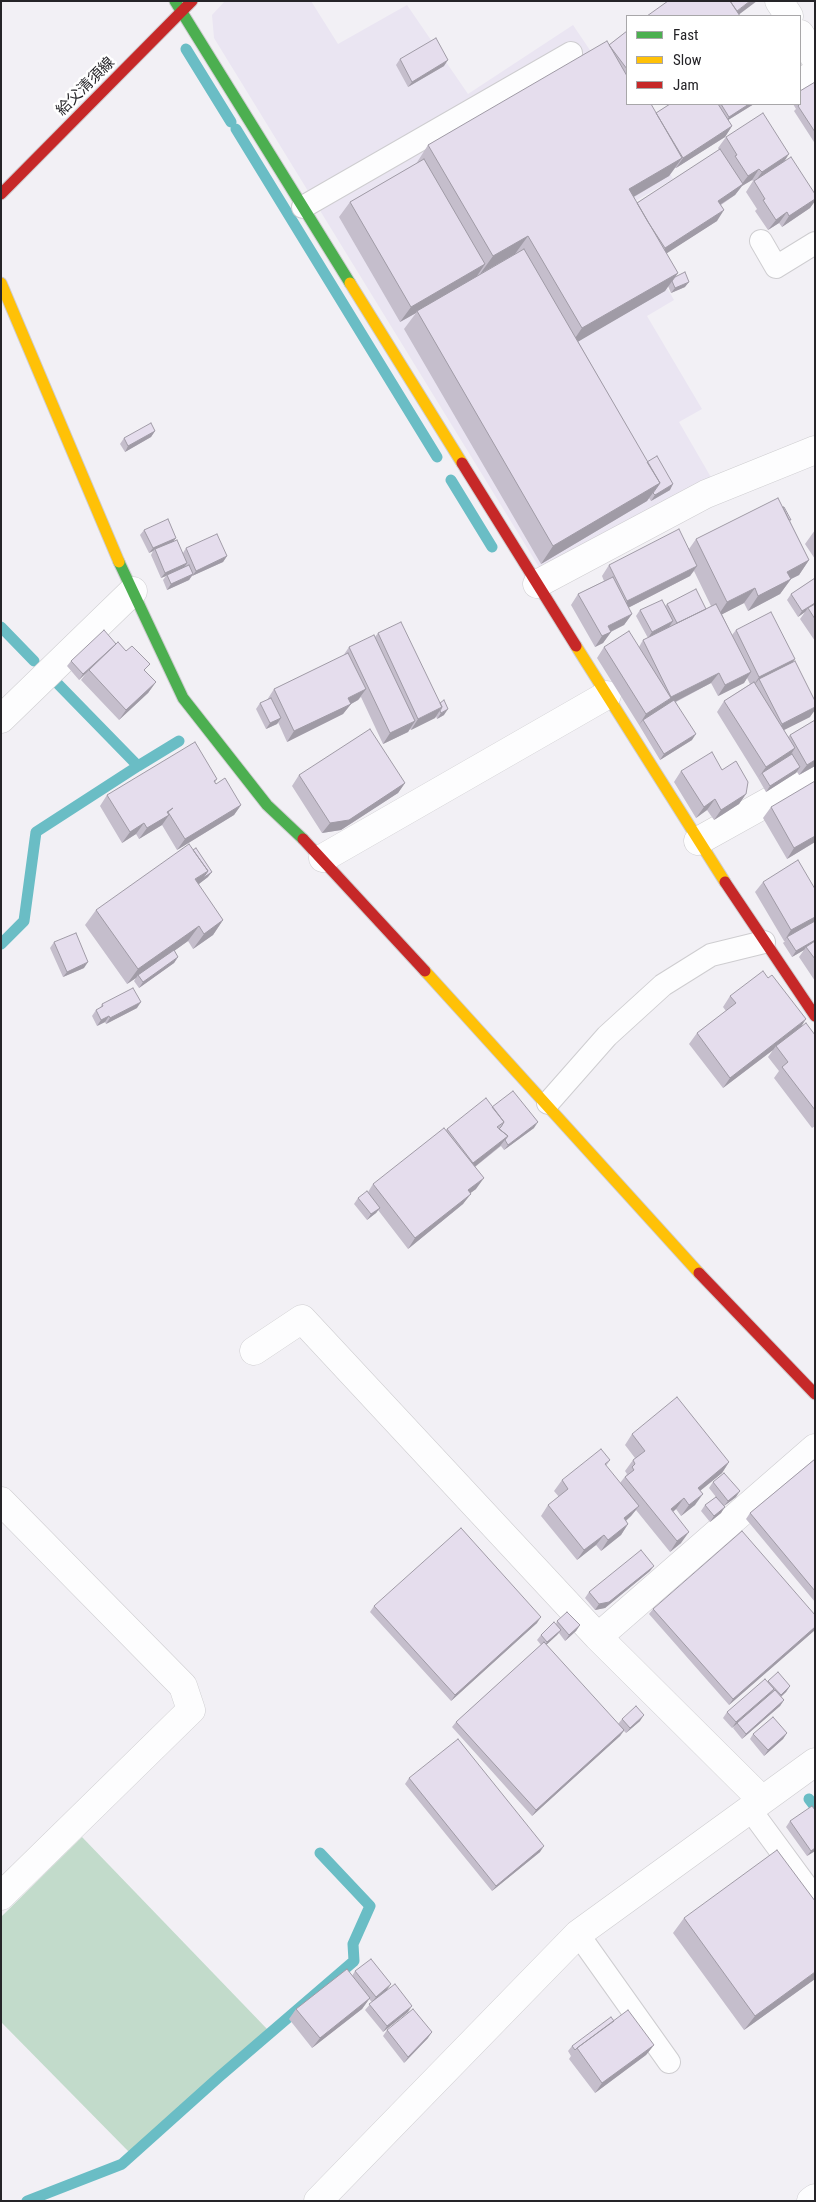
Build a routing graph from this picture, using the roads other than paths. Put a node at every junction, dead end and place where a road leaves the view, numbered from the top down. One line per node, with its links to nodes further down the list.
1 (175, 1): 4 (street)
2 (192, 1): 4 (street, 給父清須線)
3 (779, 1): 5 (street)
4 (181, 13): 11 (street, 給父清須線); 12 (street)
5 (788, 15)
6 (801, 36): 8 (street)
7 (571, 53): 12 (lane)
8 (815, 58)
9 (815, 70): 10 (lane)
10 (801, 79)
11 (1, 194)
12 (303, 207): 17 (street)
13 (761, 241): 14 (lane)
14 (815, 243)
15 (1, 283): 18 (street)
16 (815, 450): 17 (street)
17 (537, 584): 19 (street)
18 (132, 591): 20 (street); 23 (street)
19 (606, 695): 22 (street); 23 (street)
20 (1, 719)
21 (815, 776): 22 (street)
22 (698, 842): 24 (street)
23 (323, 858): 26 (street)
24 (764, 942): 25 (street); 26 (lane)
25 (815, 1016)
26 (548, 1103): 28 (street)
27 (254, 1352): 31 (street)
28 (815, 1394)
29 (815, 1448): 31 (street)
30 (1, 1500): 34 (street)
31 (598, 1637): 33 (street)
32 (815, 1762): 33 (street)
33 (756, 1804): 35 (lane); 36 (street)
34 (1, 1896)
35 (815, 1898)
36 (578, 1934): 37 (lane); 39 (street)
37 (669, 2062)
38 (815, 2198): 40 (street)
39 (318, 2201)
40 (811, 2201)

